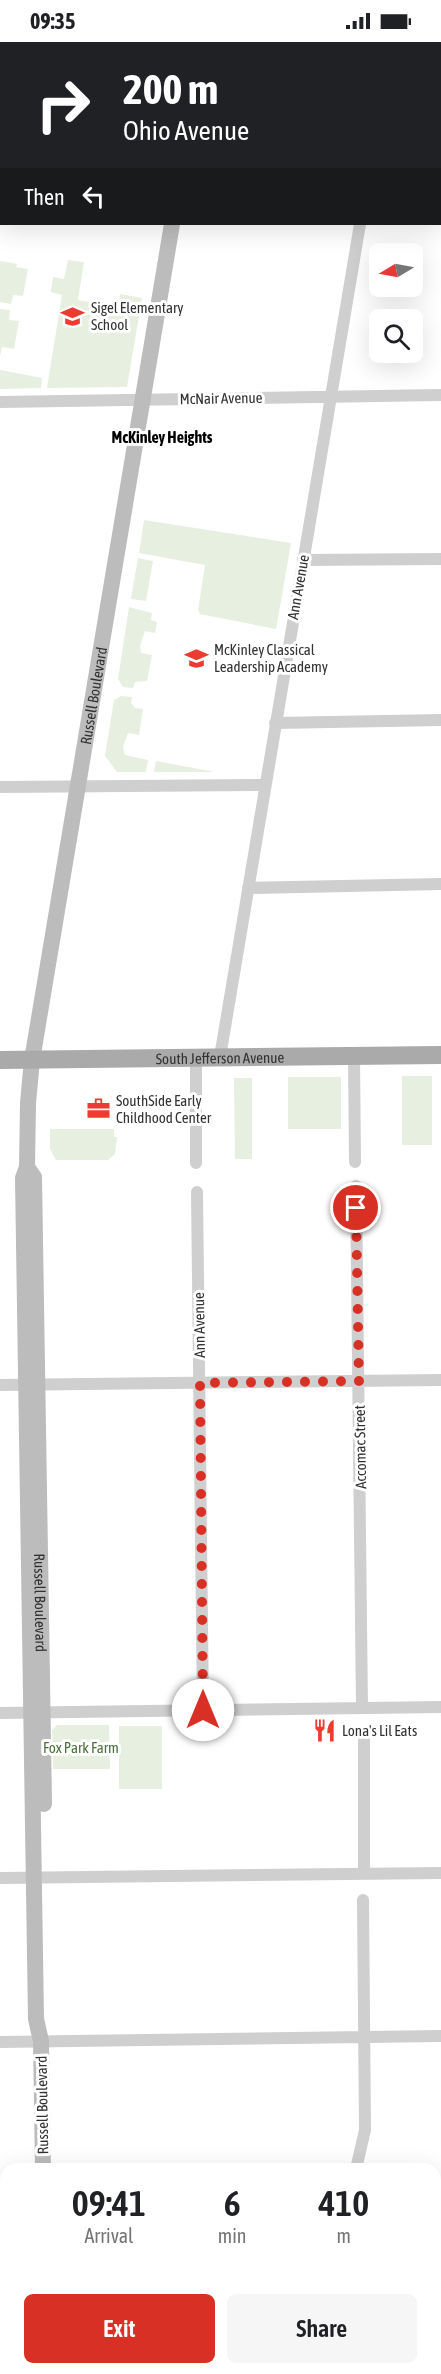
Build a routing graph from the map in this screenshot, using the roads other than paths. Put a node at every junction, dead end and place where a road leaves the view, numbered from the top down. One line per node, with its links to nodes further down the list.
1 (172, 225): 5 (main road, Russell Boulevard)
2 (360, 225): 4 (street, Ann Avenue)
3 (441, 395): 4 (street, McNair Avenue)
4 (331, 397): 5 (street, McNair Avenue); 8 (street, Ann Avenue)
5 (143, 400): 6 (street, McNair Avenue); 13 (main road, Russell Boulevard)
6 (0, 402)
7 (441, 559): 8 (street)
8 (303, 560): 10 (street, Ann Avenue)
9 (441, 720): 10 (street)
10 (275, 723): 11 (street, Ann Avenue)
11 (265, 785): 13 (street); 15 (street, Ann Avenue)
12 (0, 787): 13 (street)
13 (78, 787): 20 (main road, Russell Boulevard)
14 (441, 884): 15 (street)
15 (248, 888): 19 (street, Ann Avenue)
16 (441, 1055): 17 (main road, South Jefferson Avenue)
17 (354, 1056): 19 (main road, South Jefferson Avenue); 22 (street)
18 (196, 1057): 19 (main road, South Jefferson Avenue); 20 (main road, South Jefferson Avenue); 23 (street)
19 (220, 1057)
20 (32, 1059): 21 (main road, South Jefferson Avenue); 29 (main road, Russell Boulevard)
21 (0, 1060)
22 (355, 1162)
23 (196, 1163)
24 (356, 1186): 27 (street, Accomac Street)
25 (197, 1192): 28 (street, Ann Avenue)
26 (441, 1380): 27 (street)
27 (359, 1381): 28 (street); 32 (street, Accomac Street)
28 (200, 1383): 29 (street); 33 (street, Ann Avenue)
29 (31, 1384): 30 (street); 34 (main road, Russell Boulevard)
30 (0, 1385)
31 (441, 1707): 32 (street)
32 (362, 1708): 33 (street)
33 (203, 1710): 34 (street)
34 (37, 1712): 35 (street); 40 (main road, Russell Boulevard)
35 (0, 1713)
36 (364, 1734): 38 (street)
37 (441, 1873): 38 (street)
38 (364, 1874): 40 (street)
39 (0, 1878): 40 (street)
40 (39, 1878): 45 (main road, Russell Boulevard)
41 (363, 1900): 43 (street)
42 (441, 2036): 43 (street)
43 (364, 2038): 45 (street); 47 (street)
44 (0, 2042): 45 (street)
45 (41, 2042): 46 (main road, Russell Boulevard)
46 (43, 2163)
47 (357, 2163)

